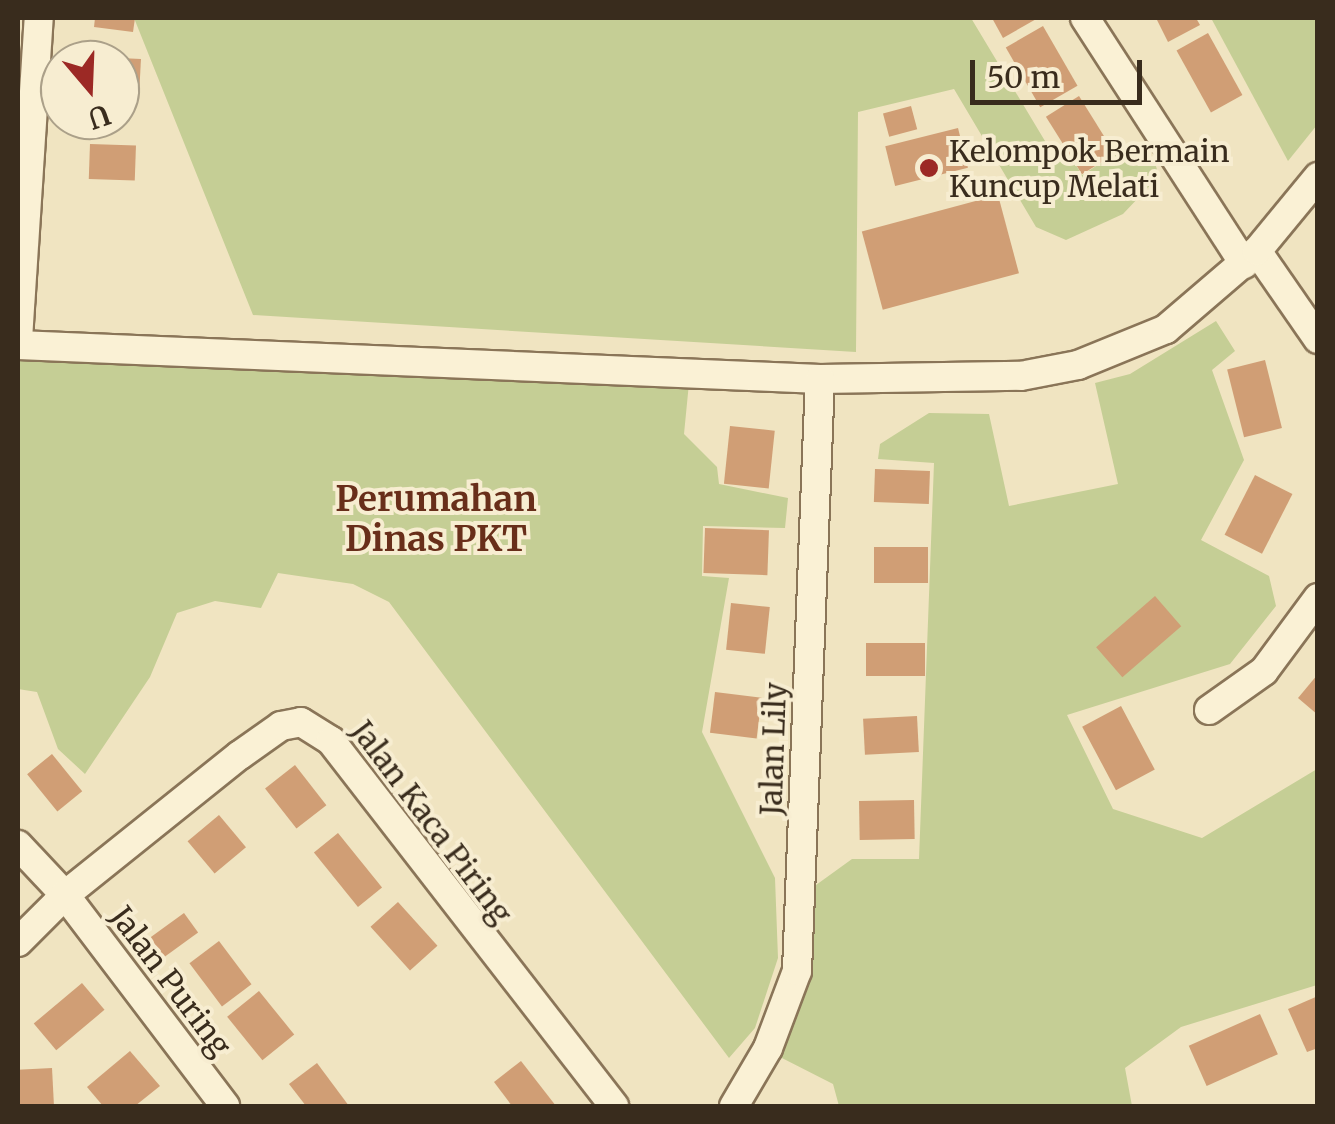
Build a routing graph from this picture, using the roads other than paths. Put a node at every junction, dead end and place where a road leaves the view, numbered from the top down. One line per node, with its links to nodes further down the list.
1 (38, 18): 3 (street)
2 (1085, 18): 5 (street)
3 (25, 138): 7 (street)
4 (1318, 178): 5 (street)
5 (1250, 257): 6 (street); 8 (street)
6 (1318, 339)
7 (18, 342): 8 (street)
8 (820, 379): 16 (street, Jalan Lily)
9 (1318, 598): 10 (street)
10 (1208, 710)
11 (18, 845): 12 (street, Jalan Puring)
12 (65, 894): 13 (street); 14 (street, Jalan Puring); 15 (street, Jalan Kaca Piring)
13 (18, 942)
14 (225, 1106)
15 (614, 1106)
16 (734, 1106)

